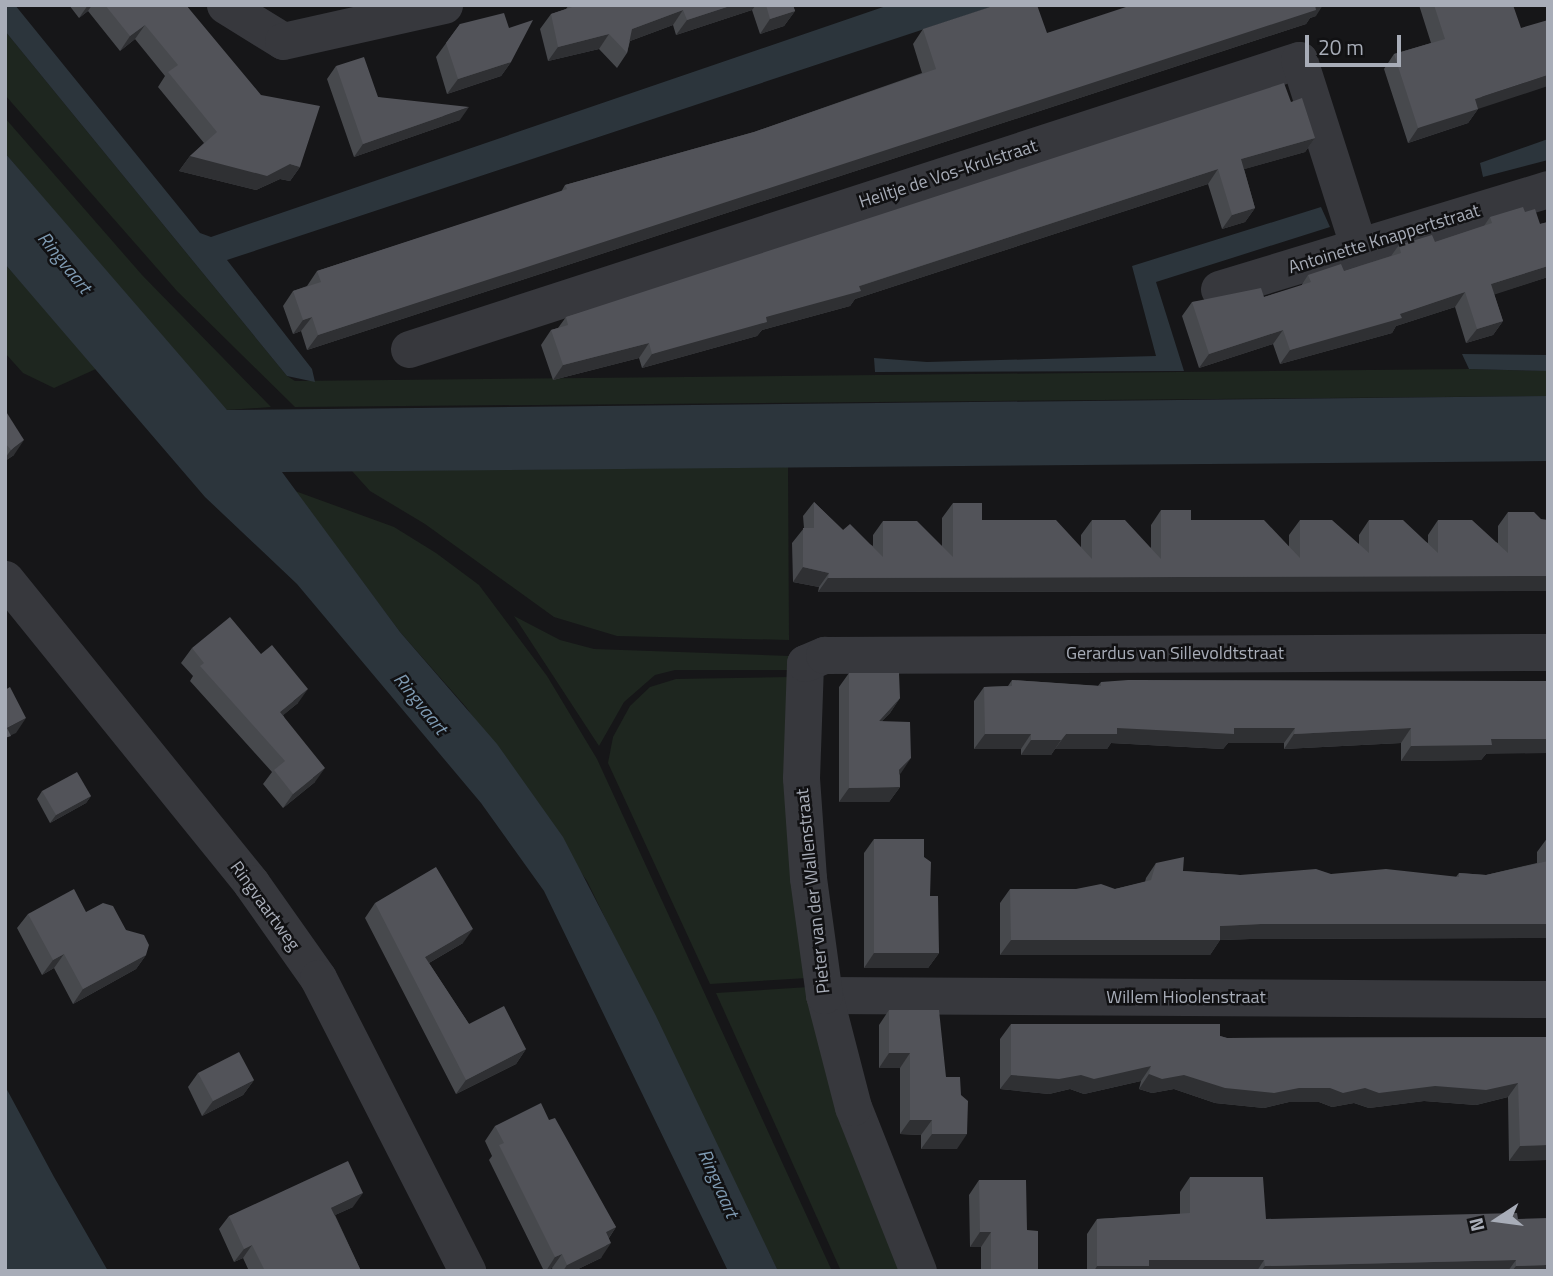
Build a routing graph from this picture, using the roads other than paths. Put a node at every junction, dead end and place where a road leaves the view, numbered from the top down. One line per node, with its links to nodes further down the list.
1 (225, 5): 2 (street)
2 (444, 5)
3 (1548, 189): 4 (street, Antoinette Knappertstraat)
4 (1359, 248): 5 (street, Antoinette Knappertstraat); 6 (street, Heiltje de Vos-Krulstraat)
5 (1219, 289)
6 (409, 349)
7 (5, 579): 12 (street, Ringvaartweg)
8 (1548, 652): 9 (street, Gerardus van Sillevoldtstraat)
9 (805, 663): 10 (street, Pieter van der Wallenstraat)
10 (824, 995): 11 (street, Willem Hioolenstraat); 13 (street, Pieter van der Wallenstraat)
11 (1548, 999)
12 (467, 1271)
13 (918, 1271)

